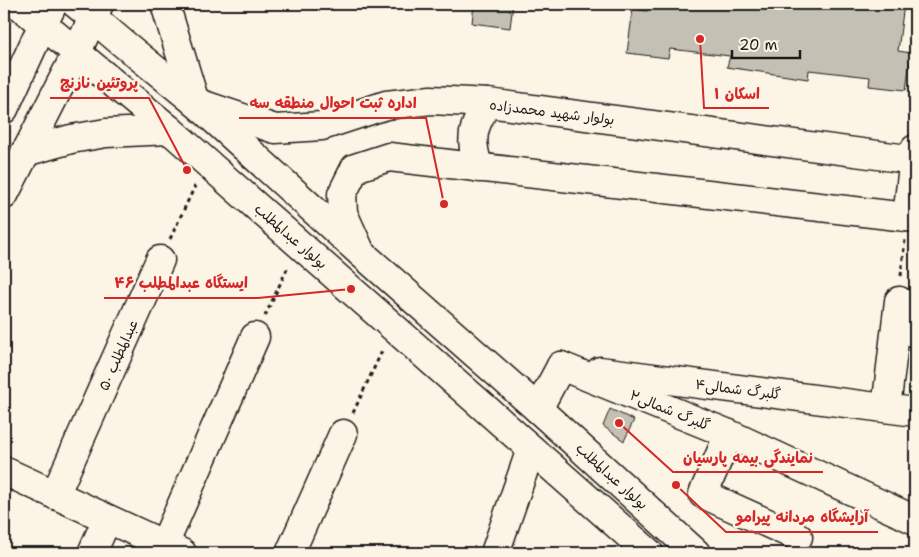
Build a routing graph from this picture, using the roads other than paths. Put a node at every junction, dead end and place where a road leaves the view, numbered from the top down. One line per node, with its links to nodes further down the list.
1 (18, 4): 4 (street, بولوار عبدالمطلب)
2 (166, 4): 6 (street)
3 (89, 8): 5 (street); 6 (street, بولوار عبدالمطلب)
4 (48, 14): 5 (street, بولوار عبدالمطلب); 8 (street)
5 (77, 52): 9 (street, بولوار عبدالمطلب); 10 (street)
6 (195, 102): 7 (street, بولوار شهید محمدزاده); 15 (street, بولوار عبدالمطلب)
7 (488, 103): 11 (street, بولوار شهید محمدزاده); 12 (street)
8 (4, 109)
9 (170, 130): 10 (street); 25 (street, بولوار عبدالمطلب)
10 (25, 152): 13 (street)
11 (915, 156): 14 (street)
12 (479, 168): 14 (street); 15 (street)
13 (4, 195)
14 (911, 218)
15 (361, 253): 21 (street, بولوار عبدالمطلب)
16 (160, 260): 27 (street, عبدالمطلب ۵۰)
17 (899, 301): 20 (street)
18 (256, 337): 31 (street)
19 (561, 366): 20 (street, گلبرگ شمالی۴); 21 (street); 24 (street, گلبرگ شمالی۲)
20 (886, 408): 22 (street, گلبرگ شمالی۴)
21 (538, 409): 36 (street, بولوار عبدالمطلب)
22 (915, 412)
23 (343, 434): 33 (street)
24 (730, 434): 29 (street, گلبرگ شمالی۲); 30 (street)
25 (531, 449): 34 (street); 35 (street, بولوار عبدالمطلب)
26 (4, 471): 27 (street)
27 (55, 494): 28 (street)
28 (107, 519): 31 (street); 32 (street)
29 (915, 520)
30 (798, 537)
31 (173, 549)
32 (92, 553)
33 (290, 553)
34 (495, 553)
35 (649, 553)
36 (696, 553)

